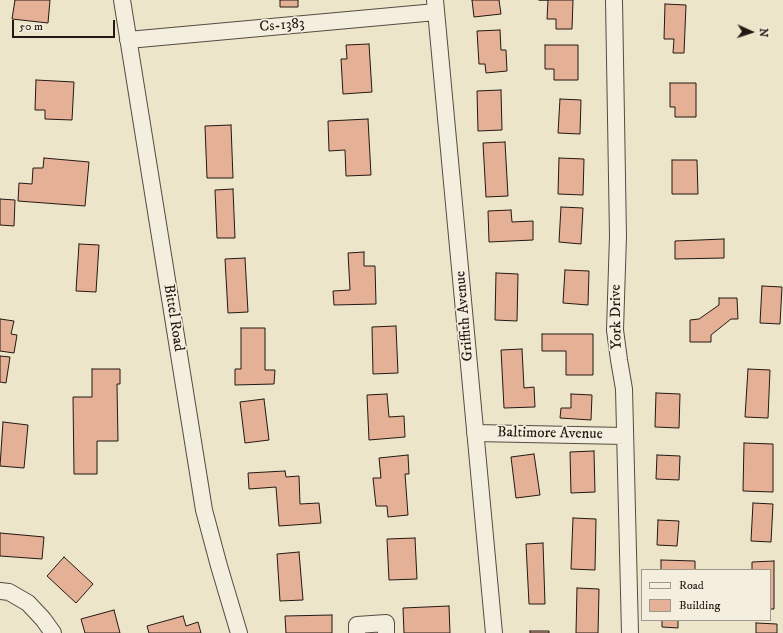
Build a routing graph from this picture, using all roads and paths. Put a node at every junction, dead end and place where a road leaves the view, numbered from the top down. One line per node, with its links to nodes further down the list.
1 (122, 0): 4 (street, Bittel Road)
2 (614, 0): 6 (street, York Drive)
3 (435, 6): 4 (street, Cs-1383); 5 (street, Griffith Avenue)
4 (128, 40): 9 (street, Bittel Road)
5 (475, 433): 6 (street, Baltimore Avenue); 12 (street, Griffith Avenue)
6 (625, 436): 13 (street, York Drive)
7 (0, 591): 8 (street)
8 (53, 633)
9 (239, 633)
10 (357, 633): 11 (street)
11 (386, 633)
12 (494, 633)
13 (630, 633)

